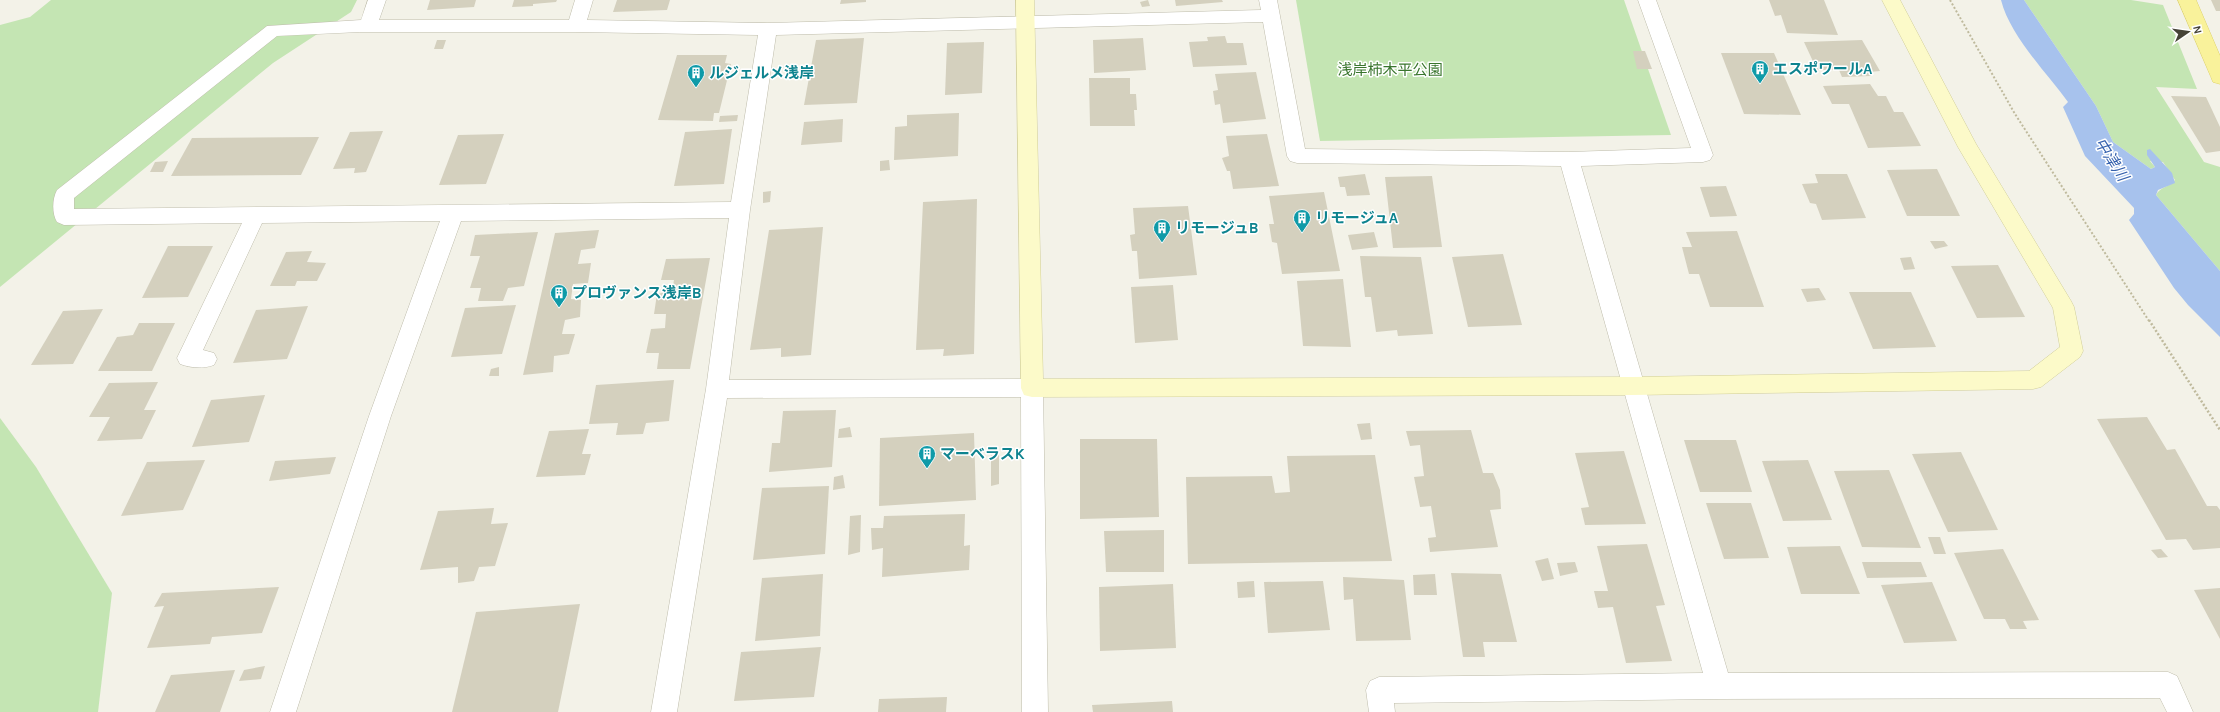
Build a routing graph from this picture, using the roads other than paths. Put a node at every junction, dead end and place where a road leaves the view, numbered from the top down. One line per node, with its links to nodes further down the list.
1 (378, 0): 9 (street)
2 (584, 0): 10 (street)
3 (1025, 0): 8 (street)
4 (1647, 0): 13 (street)
5 (1891, 0): 18 (street)
6 (2187, 0): 12 (main road)
7 (1269, 8): 8 (street); 13 (street)
8 (1026, 23): 11 (street); 19 (street)
9 (368, 26): 10 (street); 16 (street)
10 (576, 26): 11 (street)
11 (768, 29): 14 (street)
12 (2220, 77)
13 (1569, 159): 18 (street)
14 (740, 210): 15 (street); 20 (street)
15 (453, 214): 16 (street); 22 (street)
16 (255, 216): 17 (street)
17 (206, 359)
18 (1632, 386): 19 (street); 21 (street)
19 (1032, 388): 20 (street); 24 (street)
20 (717, 389): 23 (street)
21 (1719, 686): 25 (street); 26 (street)
22 (283, 712)
23 (664, 712)
24 (1035, 712)
25 (1382, 712)
26 (2180, 712)

